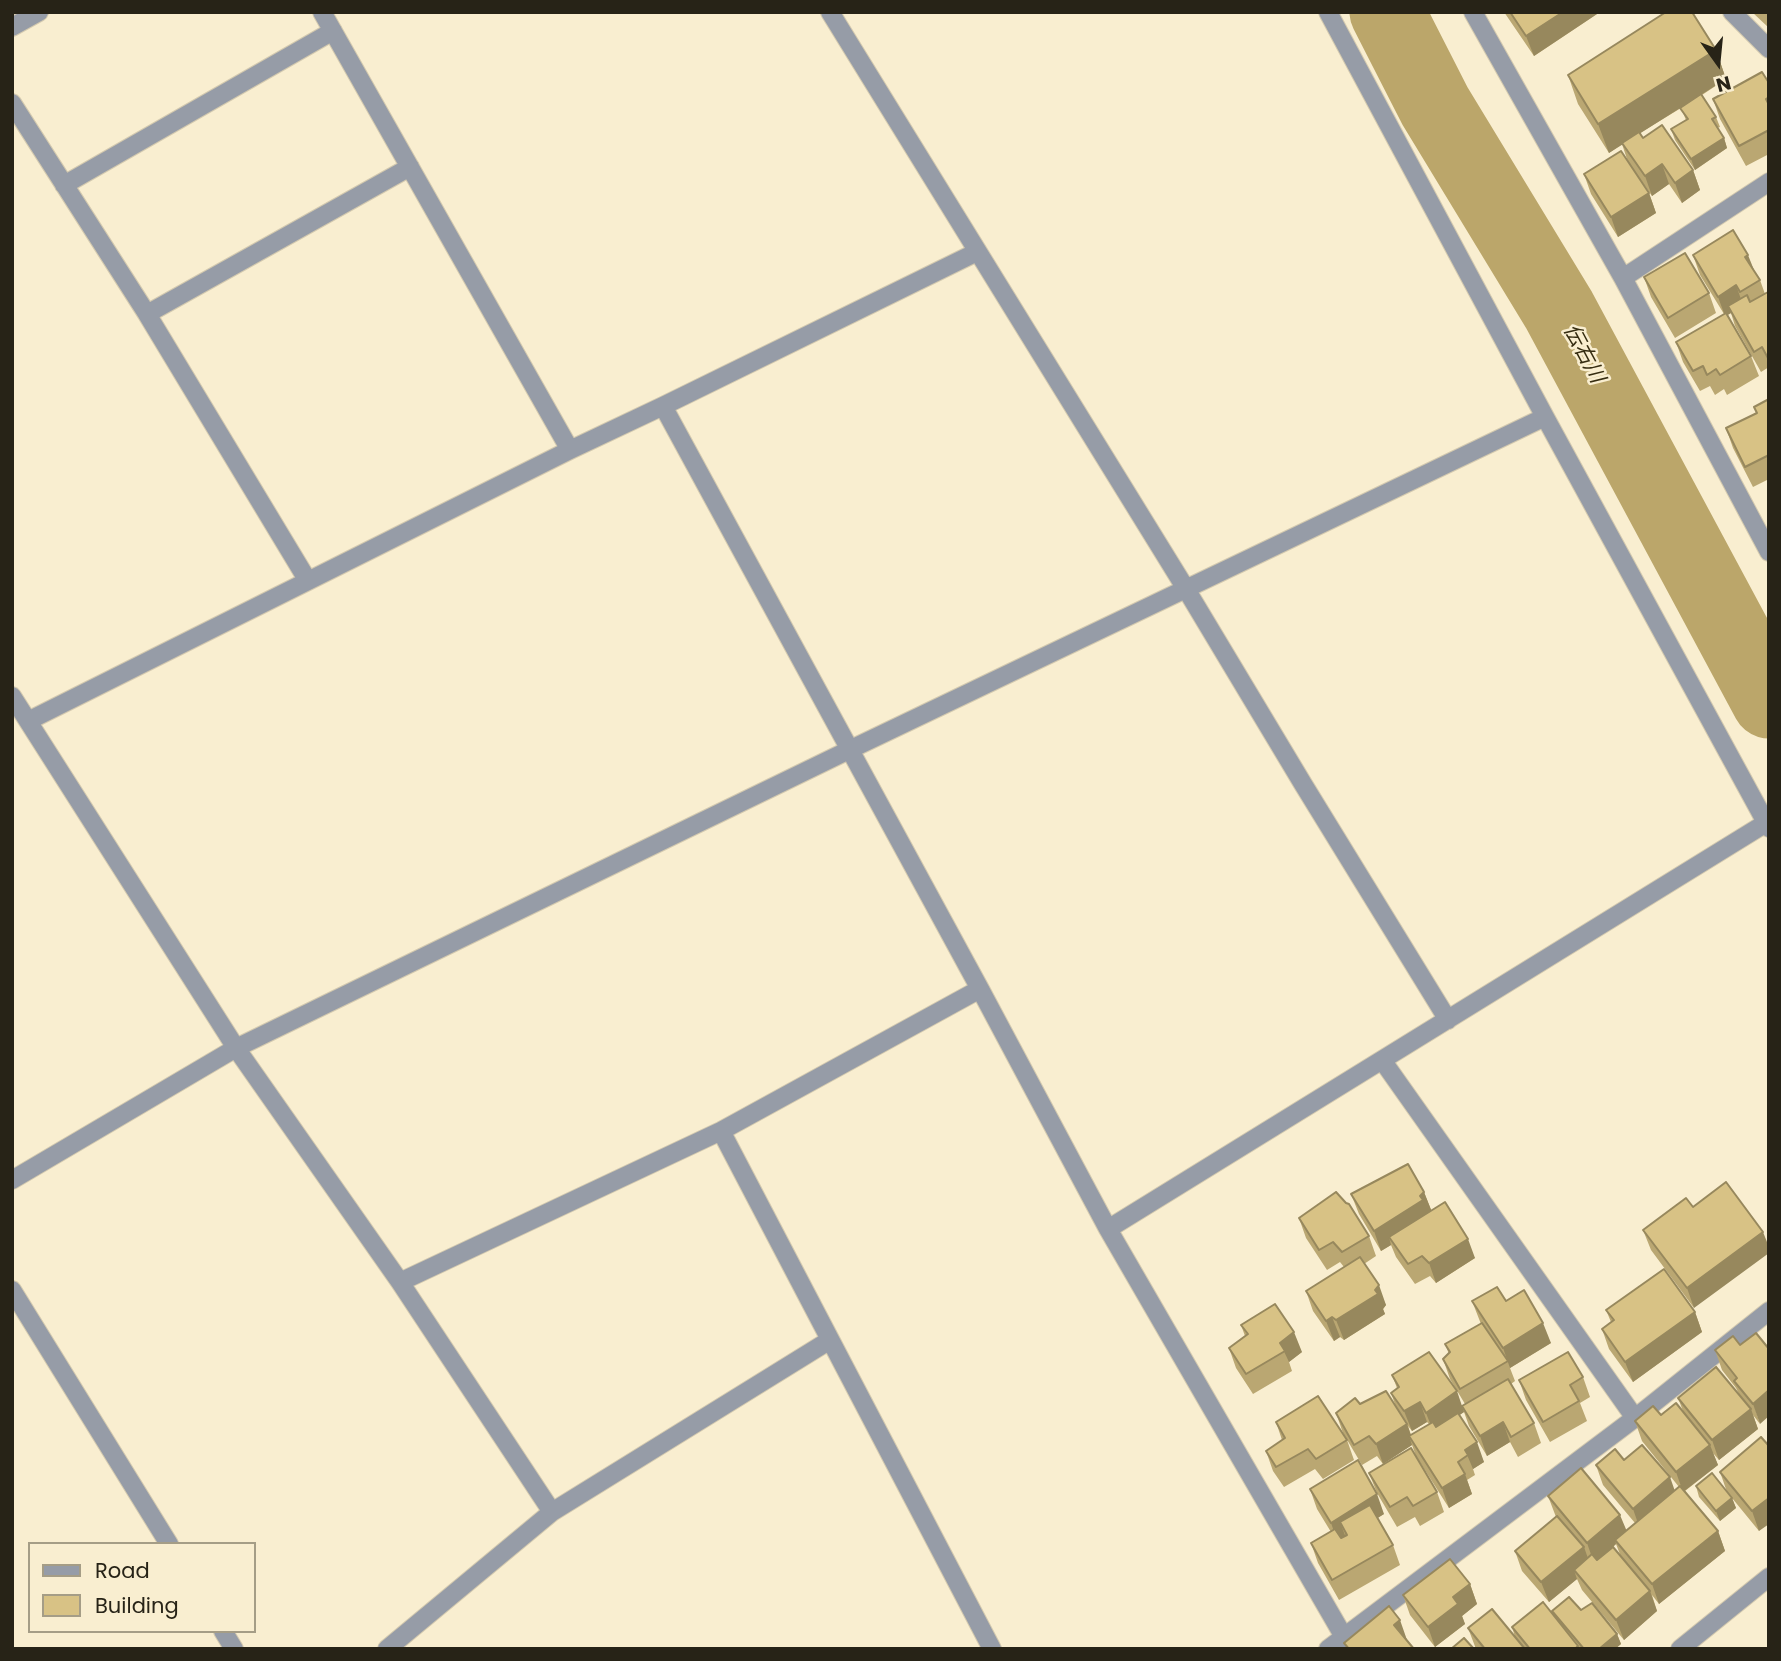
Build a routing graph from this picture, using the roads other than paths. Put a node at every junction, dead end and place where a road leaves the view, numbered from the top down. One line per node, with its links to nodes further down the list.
1 (39, 12): 7 (street)
2 (322, 12): 8 (street)
3 (830, 12): 14 (street)
4 (1328, 12): 18 (street)
5 (1473, 12): 15 (street)
6 (1732, 12): 9 (street)
7 (12, 27)
8 (333, 31): 11 (street); 13 (street)
9 (1769, 49)
10 (12, 103): 13 (street)
11 (410, 167): 16 (street); 19 (street)
12 (1769, 182): 15 (street)
13 (64, 185): 16 (street)
14 (977, 252): 17 (street); 22 (street)
15 (1623, 278): 20 (street)
16 (147, 314): 21 (street)
17 (663, 407): 19 (street); 25 (street)
18 (1545, 417): 22 (street); 26 (street)
19 (570, 450): 21 (street)
20 (1769, 552)
21 (308, 581): 24 (street)
22 (1186, 589): 25 (street); 28 (street)
23 (12, 696): 24 (street)
24 (28, 721): 29 (street)
25 (849, 750): 27 (street); 29 (street)
26 (1767, 825): 28 (street)
27 (980, 989): 31 (street); 33 (street)
28 (1448, 1020): 30 (street)
29 (236, 1048): 32 (street); 34 (street)
30 (1382, 1060): 33 (street); 38 (street)
31 (720, 1131): 34 (street); 37 (street)
32 (12, 1180)
33 (1108, 1229): 43 (street)
34 (400, 1282): 39 (street)
35 (12, 1290): 40 (street)
36 (1769, 1311): 38 (street)
37 (830, 1339): 39 (street); 46 (street)
38 (1635, 1418): 43 (street)
39 (552, 1511): 45 (street)
40 (168, 1542)
41 (1769, 1577): 48 (street)
42 (224, 1633): 44 (street)
43 (1344, 1637): 47 (street)
44 (234, 1649)
45 (387, 1649)
46 (992, 1649)
47 (1328, 1649)
48 (1680, 1649)

